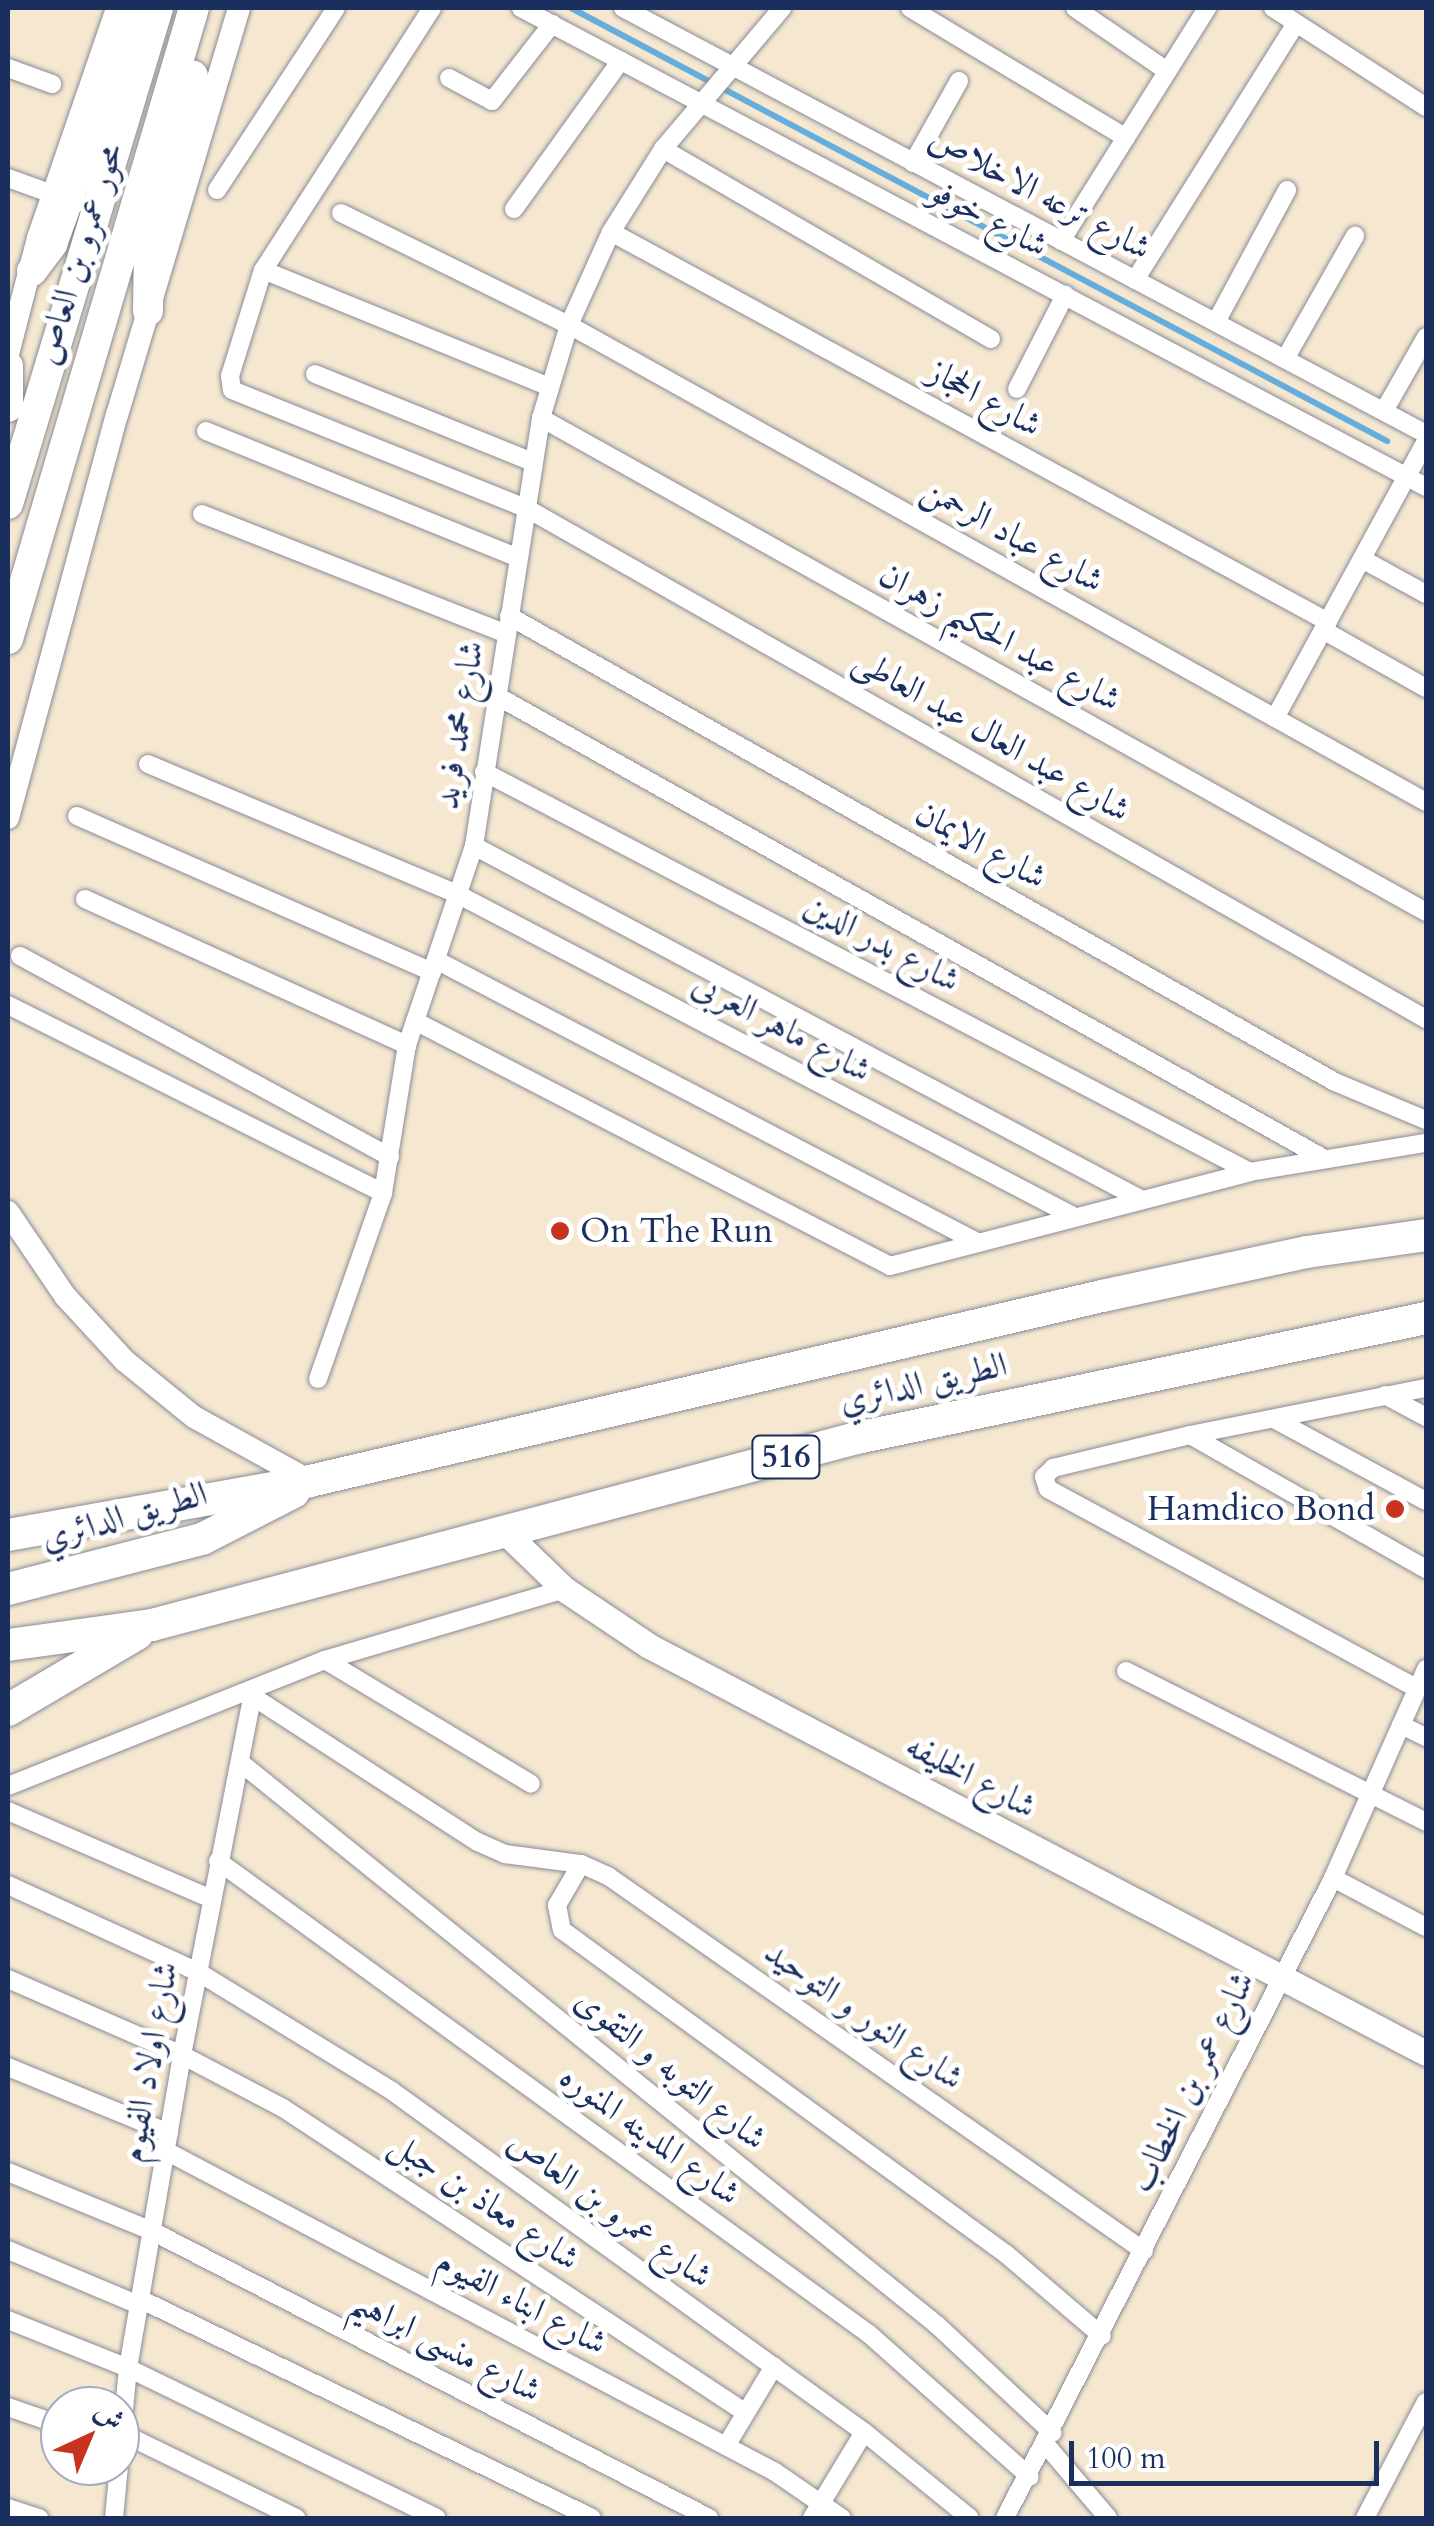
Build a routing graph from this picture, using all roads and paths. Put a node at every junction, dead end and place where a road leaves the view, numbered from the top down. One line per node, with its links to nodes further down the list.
1 (116, 8): 32 (street)
2 (138, 8): 39 (main road)
3 (158, 8): 61 (main road, محور عمرو بن العاص)
4 (197, 8): 42 (main road); 69 (main road, محور عمرو بن العاص)
5 (239, 8): 42 (street)
6 (336, 8): 30 (street)
7 (432, 8): 38 (street)
8 (521, 8): 16 (street, شارع خوفو)
9 (625, 8): 18 (street, شارع ترعه الاخلاص)
10 (782, 8): 18 (street, شارع محمد فريد)
11 (910, 8): 26 (street)
12 (1075, 8): 20 (street)
13 (1207, 8): 20 (street)
14 (1273, 8): 15 (street)
15 (1296, 23): 25 (street); 40 (street)
16 (552, 24): 17 (street, شارع خوفو); 21 (street)
17 (621, 60): 24 (street, شارع خوفو); 33 (street)
18 (733, 66): 24 (street, شارع محمد فريد); 28 (street, شارع ترعه الاخلاص)
19 (8, 68): 23 (street)
20 (1167, 71): 26 (street)
21 (449, 78)
22 (959, 81): 28 (street)
23 (52, 84)
24 (702, 103): 27 (street, شارع محمد فريد); 41 (street, شارع خوفو)
25 (1426, 107)
26 (1126, 138): 37 (street)
27 (663, 149): 35 (street, شارع محمد فريد); 46 (street)
28 (913, 162): 37 (street, شارع ترعه الاخلاص)
29 (8, 178): 32 (street)
30 (217, 190)
31 (1287, 190): 43 (street)
32 (52, 194): 39 (street)
33 (514, 209)
34 (341, 213): 44 (street, شارع عباد الرحمن)
35 (612, 232): 44 (street, شارع محمد فريد); 68 (street, شارع الحجاز)
36 (1354, 236): 48 (street)
37 (1061, 240): 40 (street, شارع ترعه الاخلاص)
38 (263, 270): 51 (street); 62 (street, شارع عبد العال عبد العاطى)
39 (32, 271): 47 (street)
40 (1135, 280): 43 (street, شارع ترعه الاخلاص)
41 (1065, 295): 52 (street); 59 (street, شارع خوفو)
42 (148, 311): 77 (street)
43 (1216, 322): 48 (street, شارع ترعه الاخلاص)
44 (569, 325): 51 (street, شارع محمد فريد); 72 (street, شارع عباد الرحمن)
45 (1426, 337): 54 (street)
46 (991, 339)
47 (8, 354)
48 (1285, 359): 54 (street, شارع ترعه الاخلاص)
49 (8, 366): 53 (main road)
50 (315, 374): 58 (street)
51 (549, 388): 55 (street, شارع محمد فريد)
52 (1017, 389)
53 (8, 407)
54 (1384, 411): 57 (street, شارع ترعه الاخلاص)
55 (541, 418): 58 (street, شارع محمد فريد); 81 (street, شارع عبد الحكيم زهران)
56 (206, 431): 64 (street)
57 (1426, 437): 59 (street)
58 (533, 462): 62 (street, شارع محمد فريد)
59 (1407, 477): 60 (street, شارع خوفو); 65 (street)
60 (1426, 487)
61 (8, 504)
62 (526, 508): 64 (street, شارع محمد فريد); 85 (street, شارع عبد العال عبد العاطى)
63 (202, 514): 67 (street, شارع الايمان)
64 (518, 558): 67 (street, شارع محمد فريد)
65 (1362, 559): 66 (street); 68 (street)
66 (1426, 594)
67 (508, 625): 71 (street, شارع محمد فريد); 88 (street, شارع الايمان)
68 (1325, 626): 70 (street, شارع الحجاز); 72 (street)
69 (8, 639)
70 (1426, 688)
71 (497, 696): 74 (street, شارع محمد فريد); 91 (street)
72 (1275, 718): 75 (street, شارع عباد الرحمن)
73 (148, 764): 79 (street, شارع ماهر العربى)
74 (484, 772): 78 (street, شارع محمد فريد); 92 (street, شارع بدر الدين)
75 (1426, 802)
76 (77, 816): 83 (street)
77 (8, 818)
78 (474, 846): 79 (street, شارع محمد فريد); 94 (street)
79 (459, 895): 83 (street, شارع محمد فريد); 96 (street, شارع ماهر العربى)
80 (85, 900): 87 (street)
81 (1426, 912)
82 (20, 956): 90 (street)
83 (434, 966): 86 (street, شارع محمد فريد); 98 (street)
84 (8, 1005): 93 (street)
85 (1426, 1019)
86 (415, 1020): 87 (street, شارع محمد فريد); 98 (street)
87 (406, 1045): 90 (street, شارع محمد فريد)
88 (1426, 1120)
89 (1426, 1143): 91 (street)
90 (390, 1157): 93 (street, شارع محمد فريد)
91 (1323, 1158): 92 (street)
92 (1250, 1172): 94 (street)
93 (383, 1193): 100 (street, شارع محمد فريد)
94 (1140, 1199): 96 (street)
95 (8, 1212): 106 (street)
96 (1075, 1217): 98 (street)
97 (1426, 1235): 106 (highway, الطريق الدائري / 516)
98 (977, 1242)
99 (1426, 1318): 108 (highway, الطريق الدائري / 516)
100 (318, 1379)
101 (1426, 1388): 102 (street)
102 (1385, 1395): 103 (street); 104 (street)
103 (1426, 1417)
104 (1276, 1420): 105 (street); 107 (street)
105 (1190, 1435): 110 (street); 118 (street)
106 (310, 1481): 109 (highway, الطريق الدائري / 516); 112 (highway, الطريق الدائري / 516)
107 (1426, 1501)
108 (504, 1530): 111 (main road, شارع الخليفه); 113 (highway, الطريق الدائري / 516)
109 (8, 1535)
110 (1426, 1568)
111 (564, 1588): 115 (street); 136 (main road, شارع الخليفه)
112 (8, 1589)
113 (152, 1625): 114 (highway, الطريق الدائري / 516); 120 (highway, الطريق الدائري / 516)
114 (8, 1645)
115 (325, 1660): 119 (street); 124 (street)
116 (1426, 1669): 118 (street, شارع عمر بن الخطاب)
117 (1126, 1670): 126 (street)
118 (1418, 1689): 121 (street, شارع عمر بن الخطاب)
119 (255, 1693): 123 (street, شارع اولاد الفيوم); 125 (street); 130 (street, شارع النور و التوحيد)
120 (8, 1710)
121 (1402, 1725): 122 (street); 126 (street, شارع عمر بن الخطاب)
122 (1426, 1737)
123 (241, 1763): 129 (street, شارع اولاد الفيوم); 157 (street, شارع التوبه و التقوى)
124 (530, 1784)
125 (8, 1786)
126 (1370, 1794): 128 (street); 131 (street, شارع عمر بن الخطاب)
127 (8, 1811): 133 (street)
128 (1426, 1822)
129 (218, 1861): 133 (street, شارع اولاد الفيوم); 160 (street, شارع المدينه المنوره)
130 (581, 1864): 145 (street, شارع النور و التوحيد); 148 (street)
131 (1333, 1878): 134 (street); 136 (street, شارع عمر بن الخطاب)
132 (8, 1885): 135 (street, شارع عمرو بن العاص)
133 (211, 1900): 135 (street, شارع اولاد الفيوم)
134 (1426, 1927)
135 (198, 1972): 139 (street, شارع اولاد الفيوم); 149 (street, شارع عمرو بن العاص)
136 (1280, 1978): 138 (main road, شارع الخليفه); 145 (street, شارع عمر بن الخطاب)
137 (8, 1979): 139 (street, شارع معاذ بن جبل)
138 (1426, 2053)
139 (182, 2055): 141 (street, شارع اولاد الفيوم); 154 (street, شارع معاذ بن جبل)
140 (8, 2067): 141 (street, شارع ابناء الفيوم)
141 (167, 2142): 143 (street, شارع اولاد الفيوم); 158 (street, شارع ابناء الفيوم)
142 (8, 2172): 143 (street, شارع منسى ابراهيم)
143 (152, 2231): 146 (street, شارع اولاد الفيوم); 169 (street, شارع منسى ابراهيم)
144 (8, 2250): 146 (street)
145 (1144, 2251): 148 (street, شارع عمر بن الخطاب)
146 (139, 2302): 150 (street, شارع اولاد الفيوم); 168 (street)
147 (8, 2320): 150 (street)
148 (1102, 2336): 157 (street, شارع عمر بن الخطاب)
149 (774, 2366): 154 (street); 156 (street, شارع عمرو بن العاص)
150 (128, 2368): 151 (street, شارع اولاد الفيوم); 167 (street)
151 (126, 2386)
152 (1426, 2402): 174 (street)
153 (8, 2407): 155 (street)
154 (746, 2413): 158 (street)
155 (40, 2418)
156 (864, 2432): 163 (street); 171 (street, شارع عمرو بن العاص)
157 (1050, 2440): 160 (street, شارع عمر بن الخطاب); 173 (street, شارع التوبه و التقوى)
158 (726, 2446): 163 (street, شارع ابناء الفيوم)
159 (140, 2451): 166 (street)
160 (1030, 2477): 172 (street, شارع عمر بن الخطاب)
161 (118, 2486): 164 (street)
162 (8, 2508): 165 (street)
163 (816, 2510): 170 (street, شارع ابناء الفيوم)
164 (119, 2516)
165 (39, 2518)
166 (296, 2518)
167 (437, 2518)
168 (592, 2518)
169 (710, 2518)
170 (842, 2518)
171 (970, 2518)
172 (1005, 2518)
173 (1108, 2518)
174 (1366, 2518)

